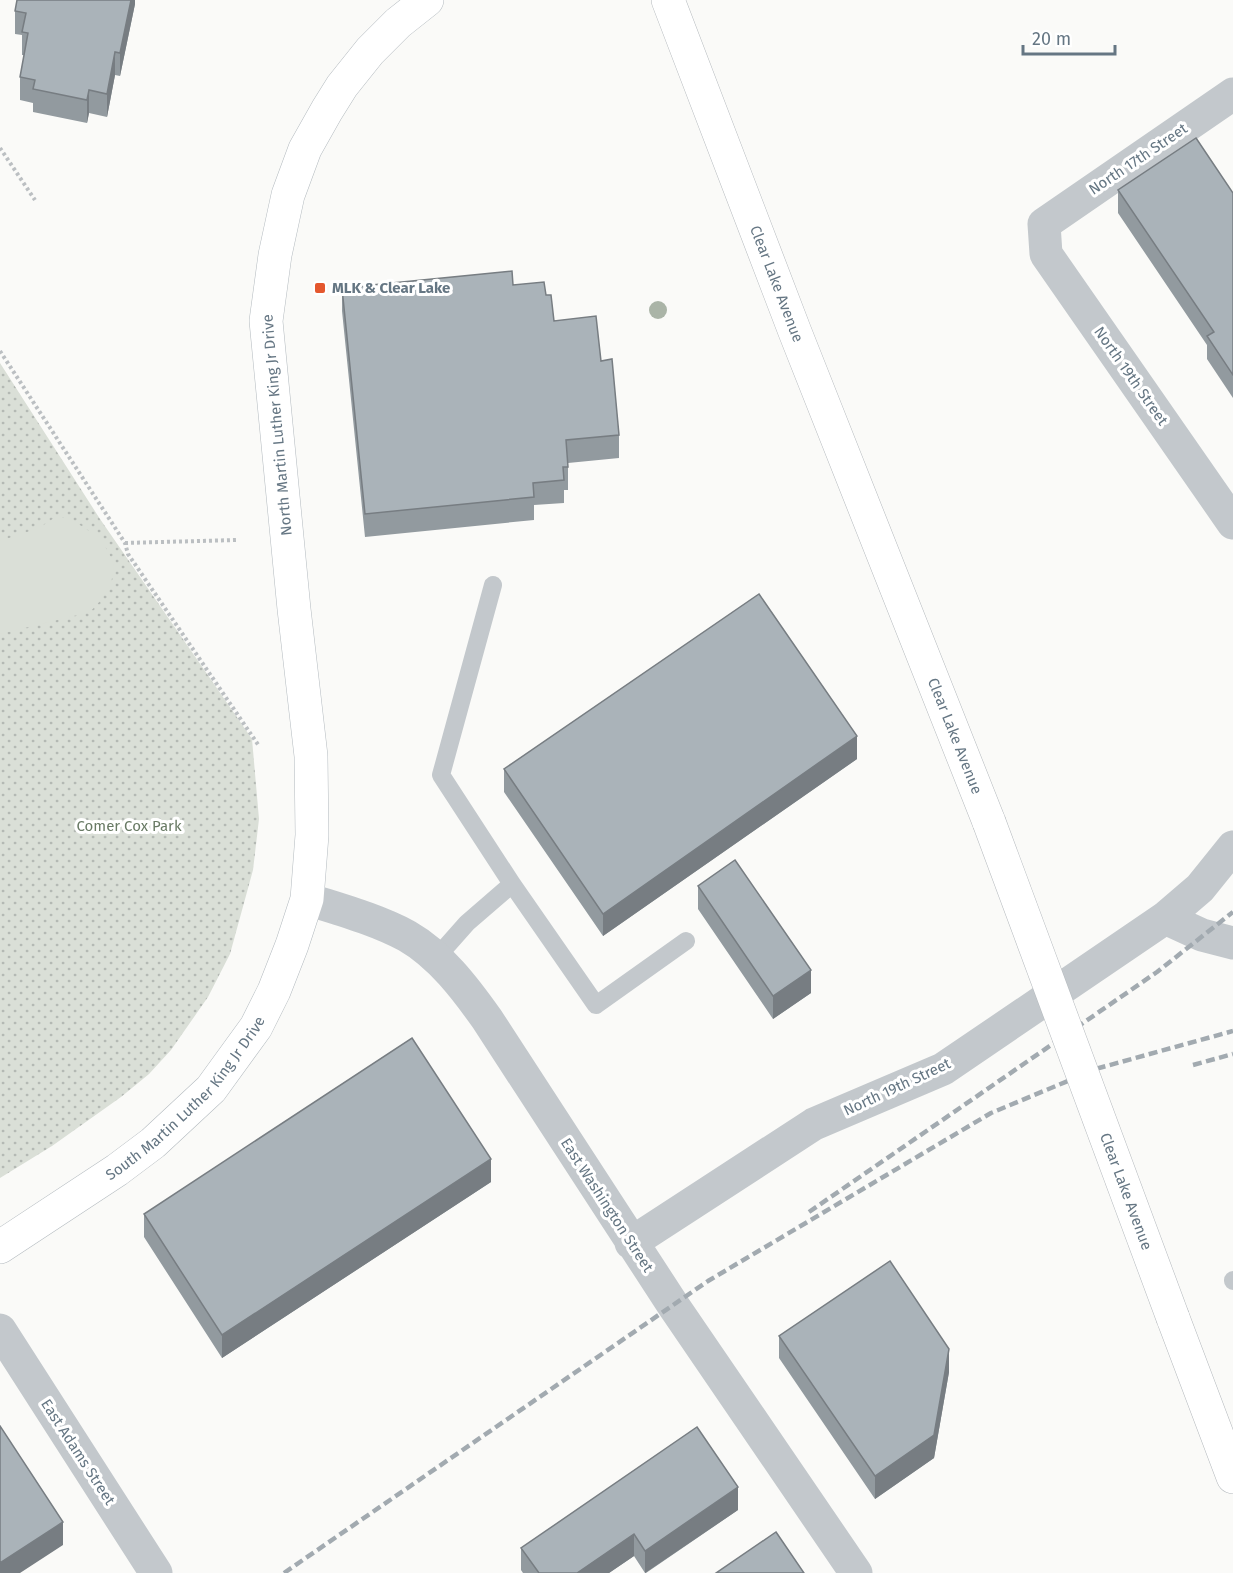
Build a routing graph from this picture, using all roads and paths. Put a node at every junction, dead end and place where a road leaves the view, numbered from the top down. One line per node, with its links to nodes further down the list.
1 (427, 0): 15 (main road, North Martin Luther King Jr Drive)
2 (668, 0): 23 (main road, Clear Lake Avenue, bridge)
3 (1233, 94): 6 (street, North 17th Street)
4 (0, 148): 5 (path)
5 (34, 200)
6 (1044, 224): 8 (street, North 19th Street)
7 (0, 351): 10 (path)
8 (1233, 523)
9 (236, 540): 10 (path)
10 (125, 543): 12 (path)
11 (493, 585): 14 (lane)
12 (259, 746)
13 (1233, 847): 16 (street, North 19th Street)
14 (512, 884): 17 (lane); 19 (lane)
15 (307, 899): 19 (street, East Washington Street); 21 (main road, South Martin Luther King Jr Drive)
16 (1165, 918): 18 (street); 20 (street, North 19th Street)
17 (686, 941)
18 (1233, 943)
19 (436, 958): 20 (street, East Washington Street)
20 (631, 1243): 25 (street, East Washington Street)
21 (0, 1247)
22 (0, 1330): 24 (street, East Adams Street)
23 (1233, 1477)
24 (156, 1573)
25 (856, 1573)

